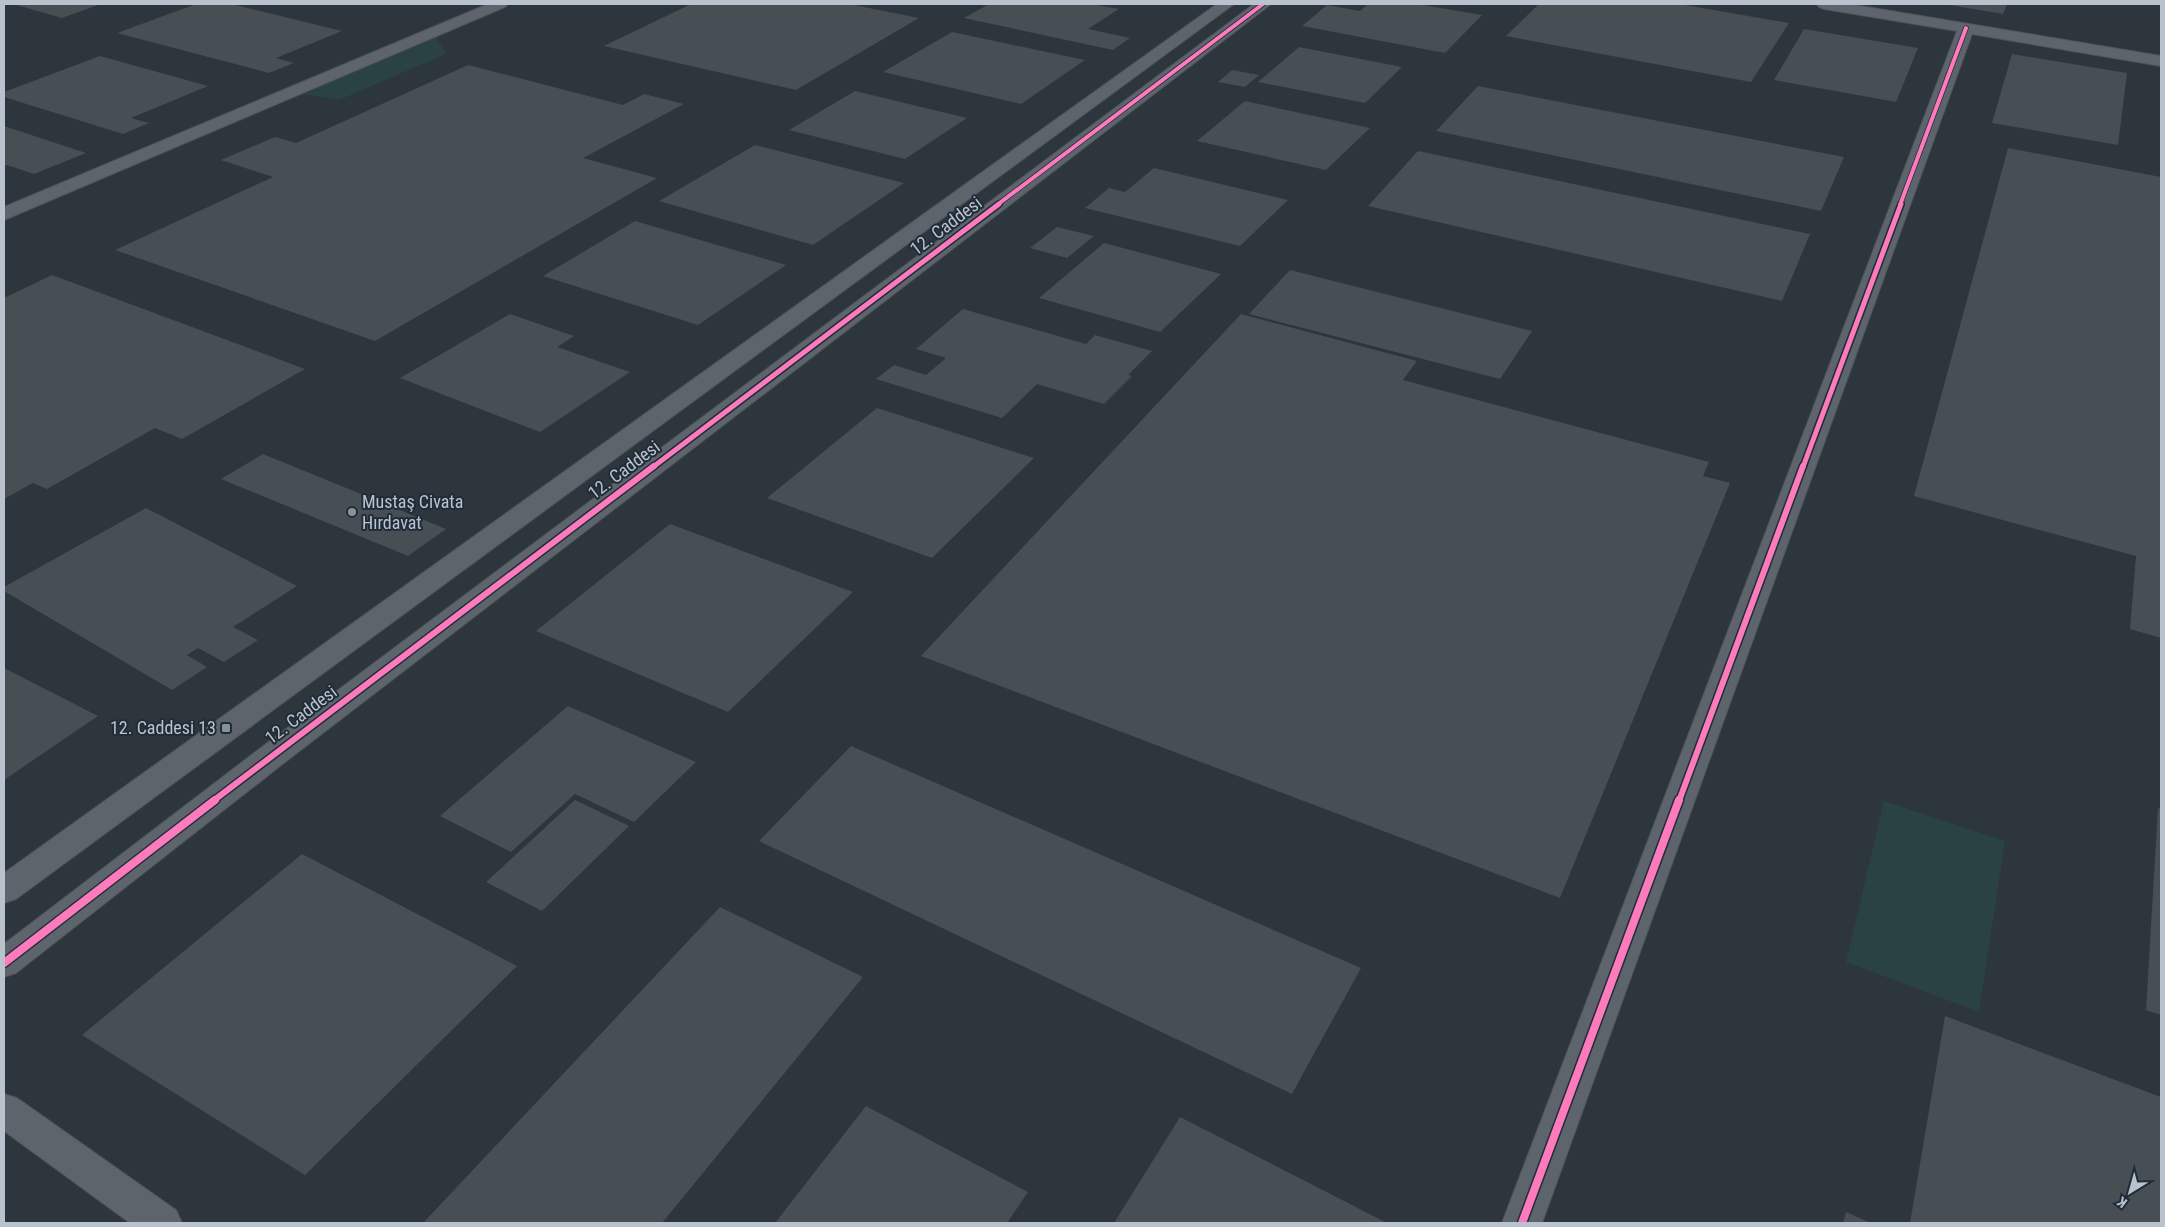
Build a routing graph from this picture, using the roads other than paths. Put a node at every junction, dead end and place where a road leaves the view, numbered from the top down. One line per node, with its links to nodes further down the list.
1 (500, 4): 7 (street)
2 (1226, 4): 8 (street, 12. Caddesi)
3 (1263, 4): 9 (street, 12. Caddesi)
4 (1824, 4): 5 (street)
5 (1966, 28): 6 (street); 12 (street)
6 (2161, 61)
7 (4, 214)
8 (4, 890)
9 (4, 963)
10 (4, 1110): 11 (street)
11 (162, 1223)
12 (1522, 1223)

